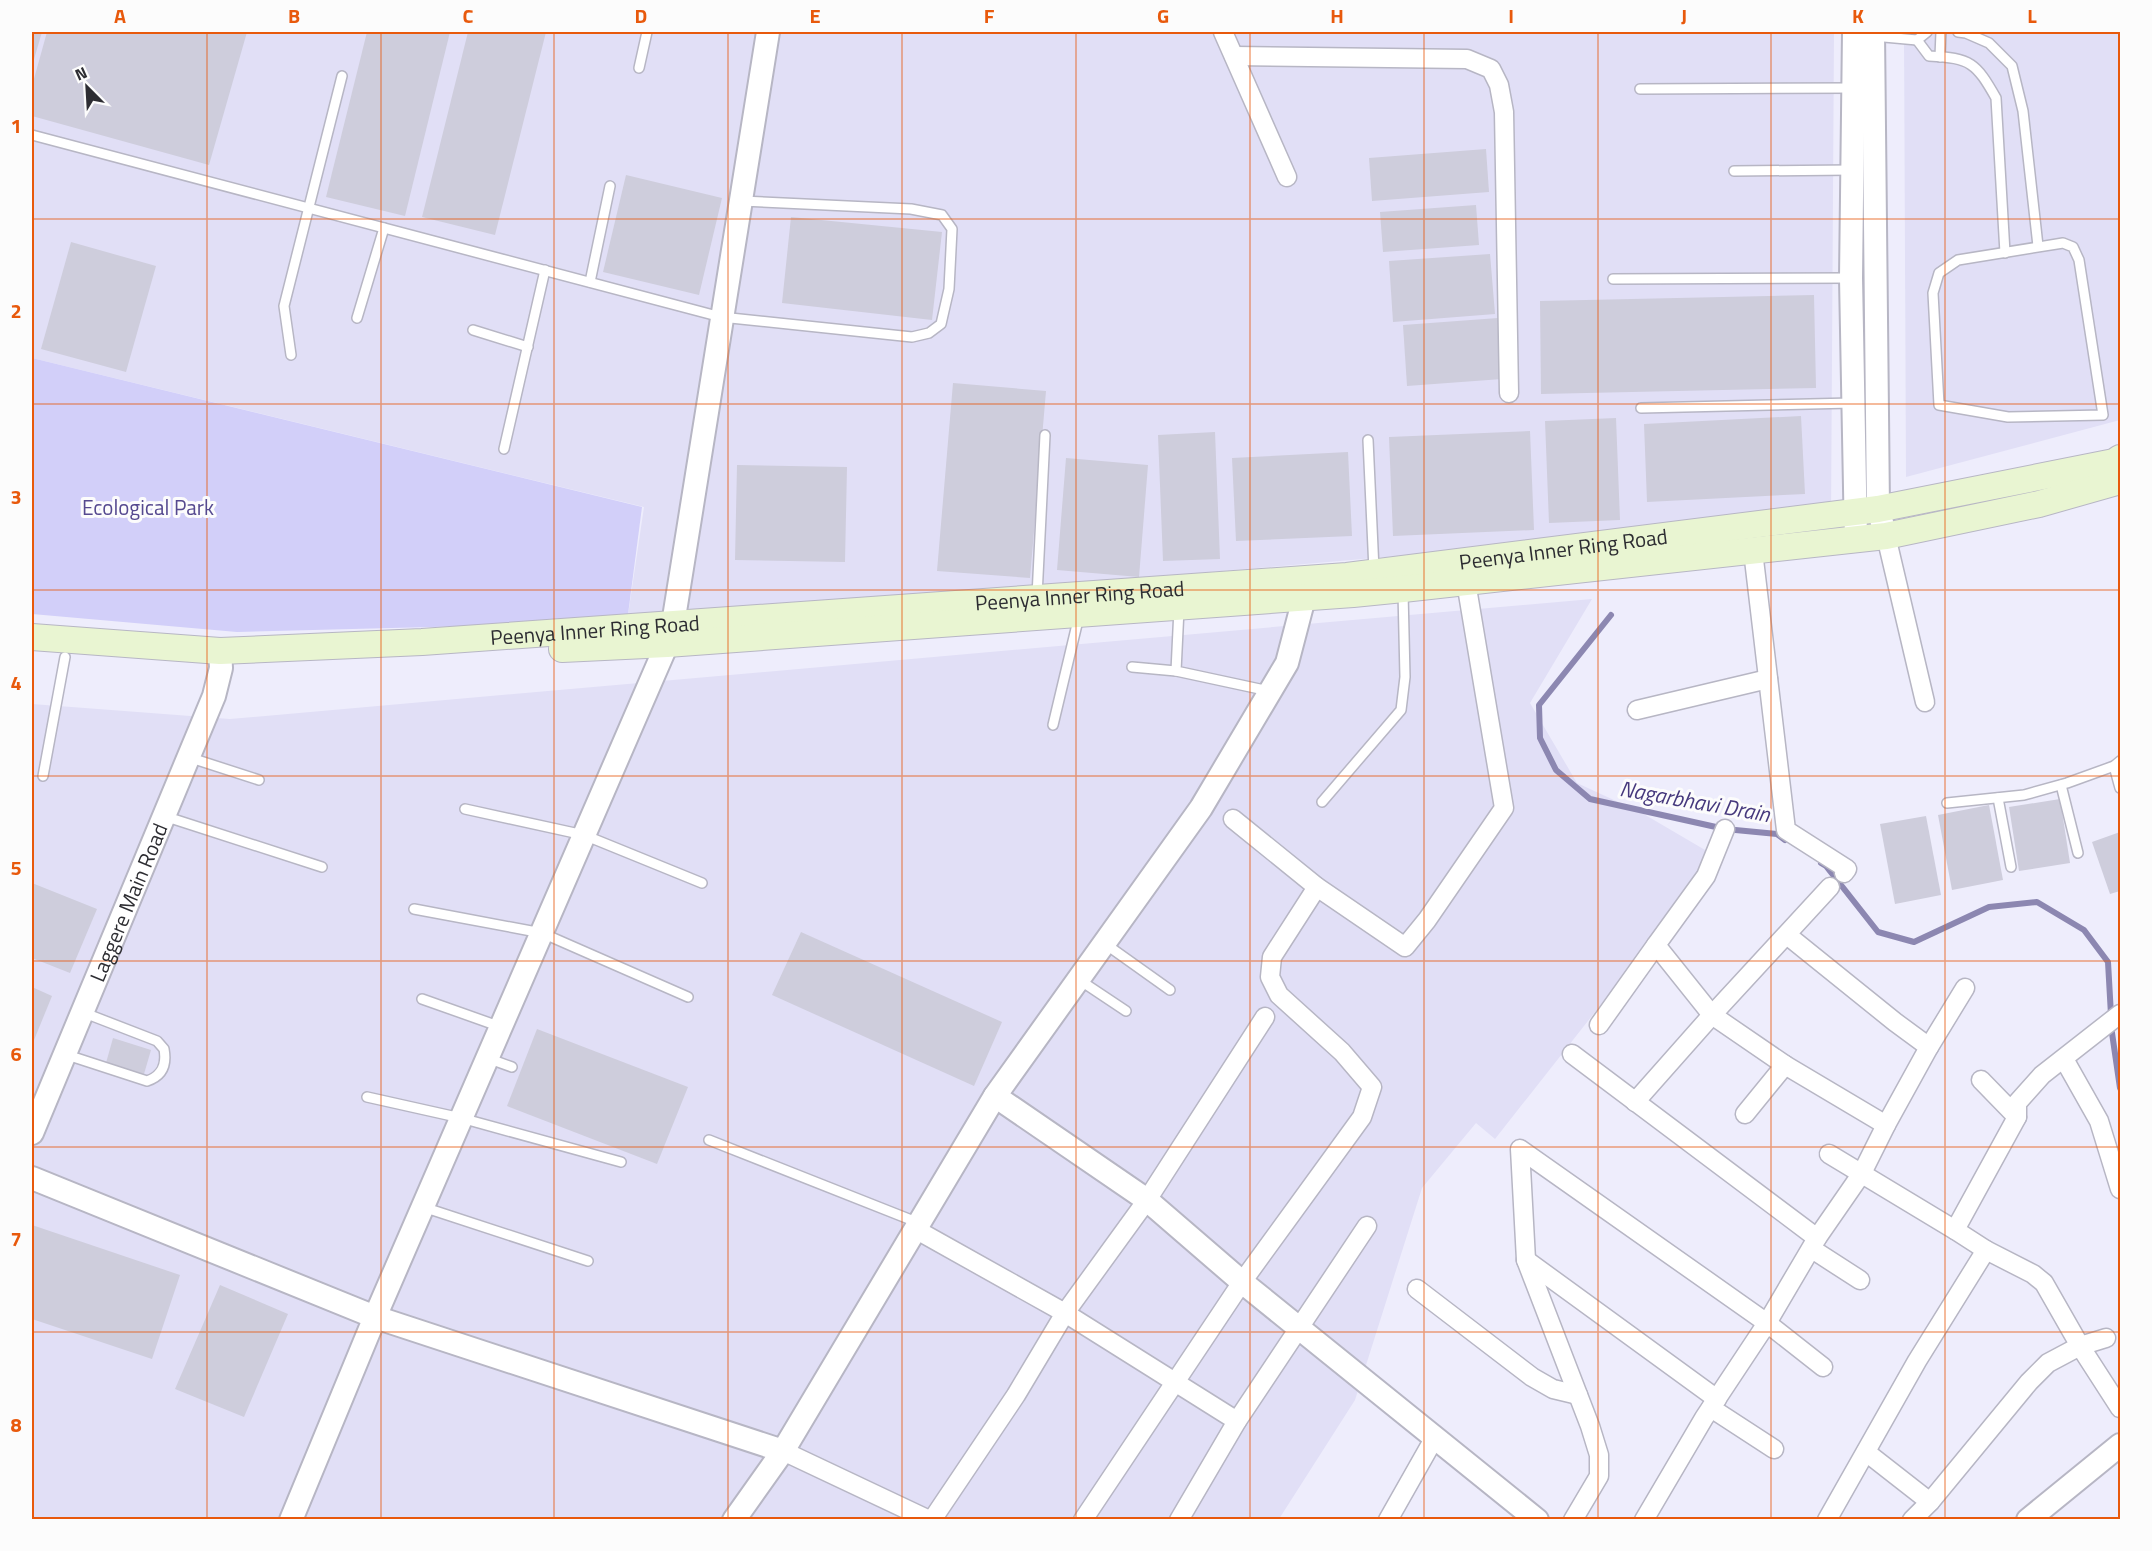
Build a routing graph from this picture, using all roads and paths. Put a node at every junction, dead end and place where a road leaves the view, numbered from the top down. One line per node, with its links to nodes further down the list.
1 (647, 32): 11 (lane)
2 (768, 32): 20 (street)
3 (1223, 32): 9 (street)
4 (1927, 32): 8 (lane)
5 (1941, 32): 10 (lane)
6 (1958, 32): 23 (lane)
7 (1864, 34): 8 (lane); 13 (street); 42 (street)
8 (1917, 40): 10 (lane)
9 (1234, 57): 18 (street); 34 (street)
10 (1940, 57): 24 (lane)
11 (639, 68)
12 (342, 76): 21 (lane)
13 (1853, 88): 14 (lane); 16 (street)
14 (1640, 89)
15 (32, 135): 21 (lane)
16 (1852, 170): 17 (lane); 26 (street)
17 (1734, 171)
18 (1287, 177)
19 (610, 186): 28 (lane)
20 (740, 201): 29 (street); 29 (lane)
21 (308, 208): 22 (lane); 33 (lane)
22 (384, 228): 25 (lane); 30 (lane)
23 (2038, 246): 24 (lane); 24 (lane)
24 (2005, 253)
25 (545, 270): 28 (lane); 32 (lane)
26 (1851, 278): 27 (lane); 35 (street)
27 (1613, 279)
28 (590, 282): 29 (lane)
29 (721, 317): 53 (street)
30 (357, 318)
31 (473, 330): 32 (lane)
32 (528, 347): 39 (lane)
33 (291, 355)
34 (1509, 393)
35 (1852, 402): 36 (lane); 42 (street)
36 (1641, 408)
37 (1045, 435): 50 (lane)
38 (1368, 440): 46 (lane)
39 (504, 449)
40 (2121, 458): 42 (main road, Peenya Inner Ring Road)
41 (2121, 481): 43 (main road, Peenya Inner Ring Road)
42 (1866, 510): 43 (street); 44 (street); 46 (main road, Peenya Inner Ring Road)
43 (1886, 536): 44 (main road, Peenya Inner Ring Road); 62 (street)
44 (1856, 540): 45 (main road, Peenya Inner Ring Road)
45 (1753, 551): 47 (main road, Peenya Inner Ring Road); 60 (street)
46 (1375, 572): 48 (main road, Peenya Inner Ring Road)
47 (1466, 582): 49 (main road, Peenya Inner Ring Road); 84 (street)
48 (1304, 588): 49 (main road, Peenya Inner Ring Road); 50 (main road, Peenya Inner Ring Road); 51 (main road, Peenya Inner Ring Road); 61 (street)
49 (1403, 589): 72 (lane)
50 (1036, 598): 53 (main road, Peenya Inner Ring Road)
51 (1179, 607): 52 (main road, Peenya Inner Ring Road); 59 (lane)
52 (1080, 614): 53 (main road, Peenya Inner Ring Road); 64 (lane)
53 (670, 634): 57 (main road, Peenya Inner Ring Road); 78 (street)
54 (32, 637): 57 (main road, Peenya Inner Ring Road)
55 (32, 655): 56 (main road, Peenya Inner Ring Road)
56 (64, 657): 57 (main road, Peenya Inner Ring Road); 67 (lane)
57 (221, 660): 65 (street, Laggere Main Road)
58 (1132, 667): 59 (lane)
59 (1176, 671): 61 (lane)
60 (1768, 679): 63 (street); 82 (street)
61 (1270, 692): 89 (street)
62 (1926, 702)
63 (1637, 710)
64 (1053, 725)
65 (188, 758): 68 (lane); 75 (street, Laggere Main Road)
66 (2117, 763): 69 (lane); 70 (lane)
67 (43, 776)
68 (259, 780)
69 (2061, 785): 71 (lane); 79 (lane)
70 (2121, 788)
71 (1998, 798): 73 (lane); 81 (lane)
72 (1322, 802)
73 (1947, 803)
74 (465, 808): 78 (lane)
75 (164, 816): 80 (lane); 97 (street, Laggere Main Road)
76 (1233, 819): 84 (street)
77 (1725, 829): 90 (street)
78 (584, 835): 83 (lane); 87 (street)
79 (2078, 853)
80 (322, 867)
81 (2011, 867)
82 (1844, 873): 85 (lane)
83 (702, 883)
84 (1317, 887): 135 (street)
85 (1830, 887): 88 (street)
86 (414, 909): 87 (lane)
87 (542, 933): 94 (lane); 102 (street)
88 (1787, 935): 99 (street); 103 (street)
89 (1104, 943): 91 (street); 93 (lane)
90 (1656, 945): 99 (street); 101 (street)
91 (1078, 979): 96 (lane); 112 (street)
92 (1965, 988): 103 (street)
93 (1170, 990)
94 (688, 997)
95 (422, 999): 102 (lane)
96 (1126, 1011)
97 (82, 1012): 104 (street, Laggere Main Road); 104 (lane)
98 (2121, 1014): 107 (street)
99 (1712, 1015): 108 (street); 113 (street)
100 (1265, 1017): 125 (street)
101 (1599, 1025)
102 (501, 1027): 106 (street)
103 (1929, 1047): 117 (street)
104 (64, 1054): 118 (street, Laggere Main Road)
105 (1572, 1054): 113 (street)
106 (487, 1059): 109 (lane); 116 (street)
107 (2064, 1059): 115 (street); 124 (street)
108 (1785, 1065): 114 (street); 117 (street)
109 (512, 1067)
110 (1981, 1080): 115 (street)
111 (367, 1096): 116 (lane)
112 (995, 1096): 125 (street); 127 (street)
113 (1635, 1102): 130 (street)
114 (1745, 1114)
115 (2017, 1117): 129 (street)
116 (462, 1118): 121 (lane); 126 (street)
117 (1886, 1125): 122 (street)
118 (32, 1133)
119 (709, 1140): 127 (lane)
120 (1828, 1154): 122 (street)
121 (621, 1162)
122 (1862, 1173): 129 (street); 130 (street)
123 (32, 1178): 138 (street)
124 (2121, 1189)
125 (1147, 1200): 135 (street); 137 (street)
126 (423, 1207): 133 (lane); 138 (street)
127 (917, 1226): 137 (street); 152 (street)
128 (1367, 1226): 140 (street)
129 (1955, 1230): 131 (street)
130 (1815, 1244): 134 (street); 139 (street)
131 (1986, 1250): 142 (street); 153 (street)
132 (1526, 1260): 139 (street); 145 (street); 146 (street)
133 (588, 1261)
134 (1860, 1280)
135 (1242, 1282): 140 (street); 144 (street)
136 (1417, 1289): 145 (street)
137 (1065, 1313): 144 (street); 157 (street)
138 (375, 1317): 152 (street); 155 (street)
139 (1767, 1323): 143 (street); 146 (street)
140 (1300, 1328): 148 (street); 149 (street)
141 (2106, 1338): 142 (street)
142 (2080, 1346): 147 (street); 154 (street)
143 (1823, 1367)
144 (1175, 1381): 148 (street); 158 (street)
145 (1578, 1395): 162 (street)
146 (1714, 1403): 151 (street); 163 (street)
147 (2121, 1408)
148 (1238, 1421): 159 (street)
149 (1436, 1437): 160 (street); 161 (street)
150 (2121, 1445): 166 (street)
151 (1774, 1449)
152 (783, 1451): 156 (street); 157 (street)
153 (1866, 1452): 154 (street); 164 (street)
154 (1930, 1502): 165 (street)
155 (291, 1520)
156 (734, 1520)
157 (931, 1520)
158 (1083, 1520)
159 (1179, 1520)
160 (1388, 1520)
161 (1537, 1520)
162 (1573, 1520)
163 (1644, 1520)
164 (1827, 1520)
165 (1912, 1520)
166 (2028, 1520)

